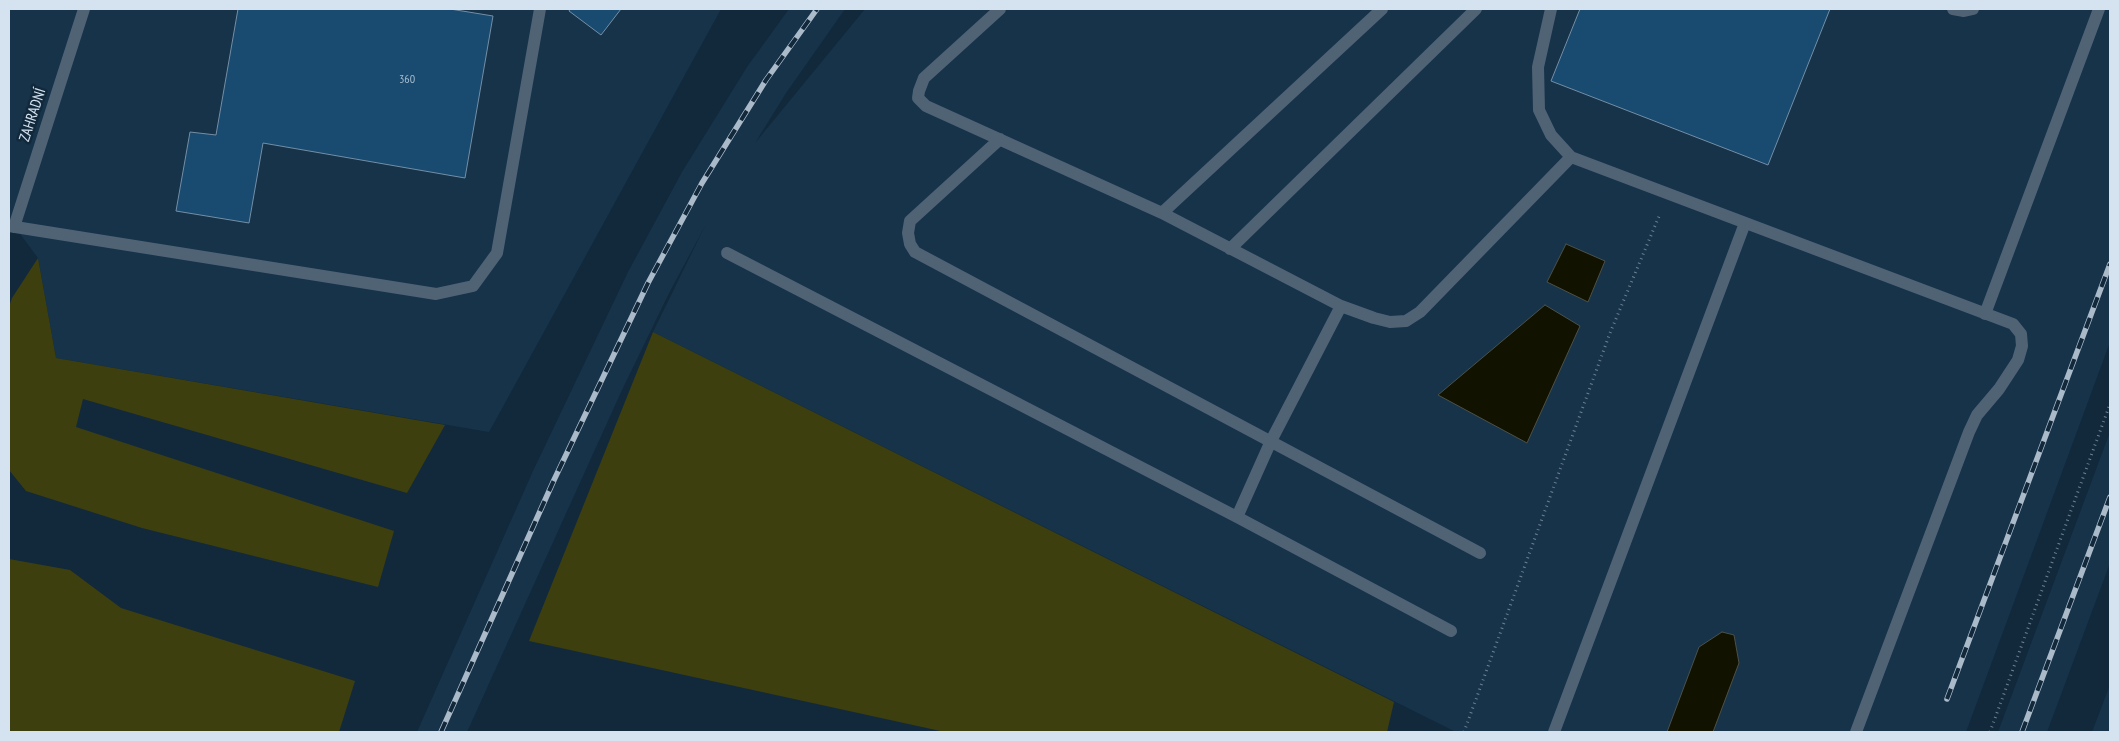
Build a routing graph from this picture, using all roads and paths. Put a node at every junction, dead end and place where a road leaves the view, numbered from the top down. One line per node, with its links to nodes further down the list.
1 (84, 9): 15 (street, ZAHRADNÍ)
2 (540, 9): 15 (street)
3 (1000, 9): 10 (street)
4 (1382, 9): 13 (street)
5 (1476, 9): 16 (street)
6 (1552, 9): 11 (street)
7 (1953, 9): 8 (street)
8 (1973, 9)
9 (2099, 9): 19 (street)
10 (1000, 139): 13 (street); 21 (street)
11 (1571, 157): 12 (street); 18 (street)
12 (1669, 194): 14 (street); 25 (path)
13 (1162, 213): 16 (street)
14 (1745, 223): 19 (street); 26 (street)
15 (11, 227)
16 (1230, 248): 18 (street)
17 (727, 253): 22 (street)
18 (1342, 306): 21 (street)
19 (1985, 314): 27 (street)
20 (2110, 404): 28 (path)
21 (1271, 441): 22 (street); 23 (street)
22 (1237, 517): 24 (street)
23 (1480, 553)
24 (1451, 631)
25 (1464, 732)
26 (1554, 732)
27 (1856, 732)
28 (1990, 732)

